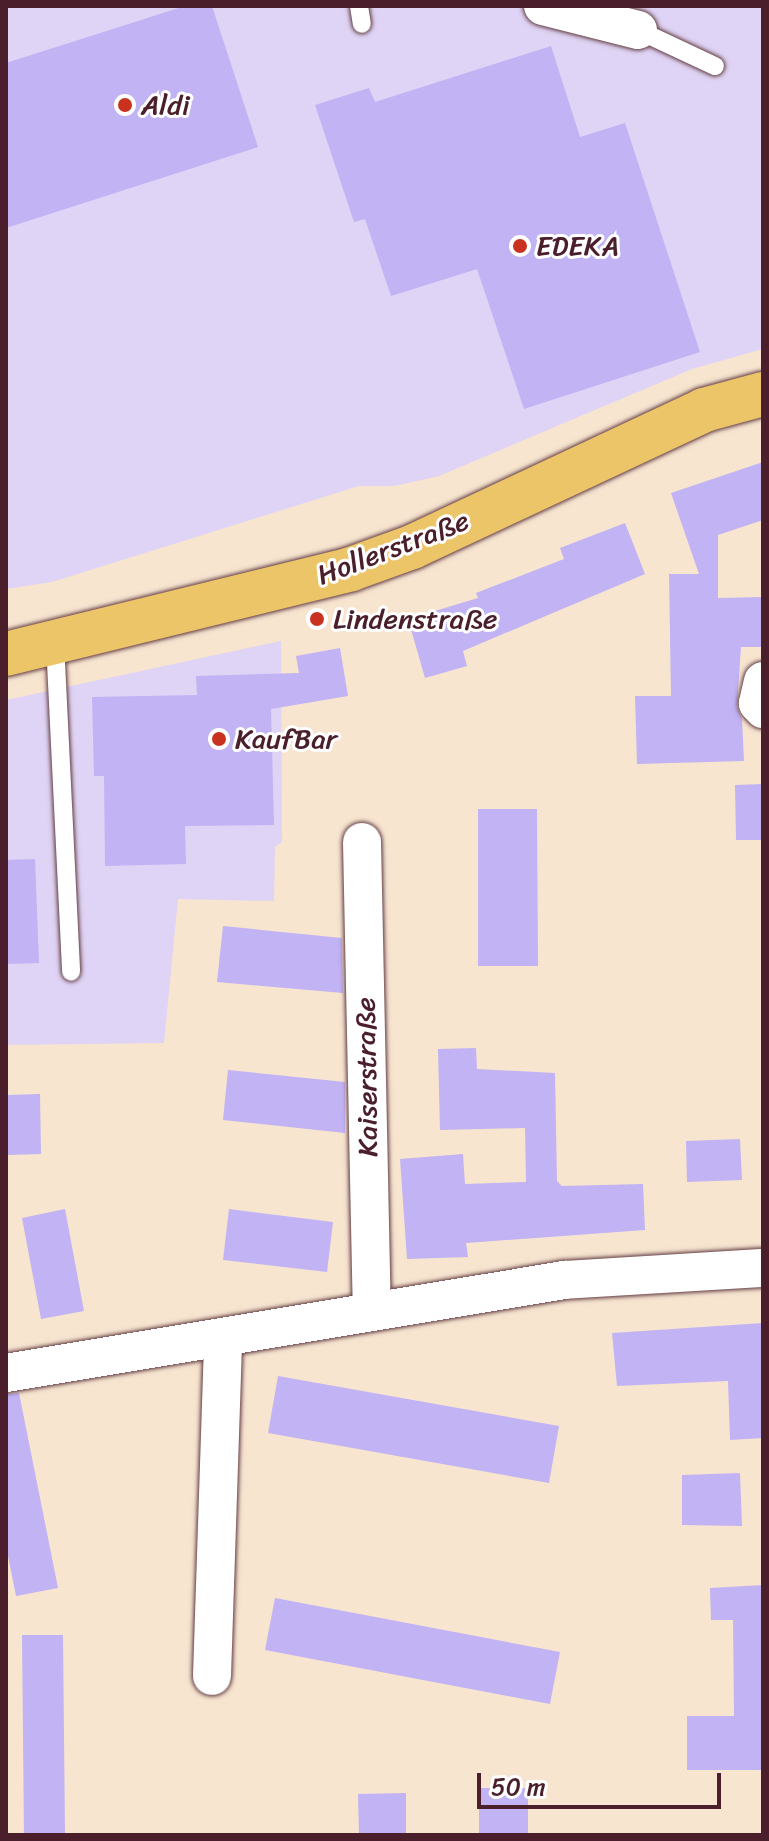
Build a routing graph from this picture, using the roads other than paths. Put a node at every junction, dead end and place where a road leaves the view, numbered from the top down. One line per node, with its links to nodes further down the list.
1 (543, 6): 2 (street)
2 (638, 30): 3 (lane)
3 (715, 66)
4 (763, 394): 5 (main road, Hollerstraße)
5 (55, 642): 6 (main road, Hollerstraße); 10 (lane)
6 (6, 654)
7 (763, 681): 8 (street)
8 (763, 709)
9 (362, 842): 12 (street, Kaiserstraße)
10 (71, 972)
11 (763, 1268): 12 (street)
12 (372, 1311): 13 (street)
13 (223, 1339): 14 (street); 15 (street)
14 (6, 1373)
15 (212, 1676)

